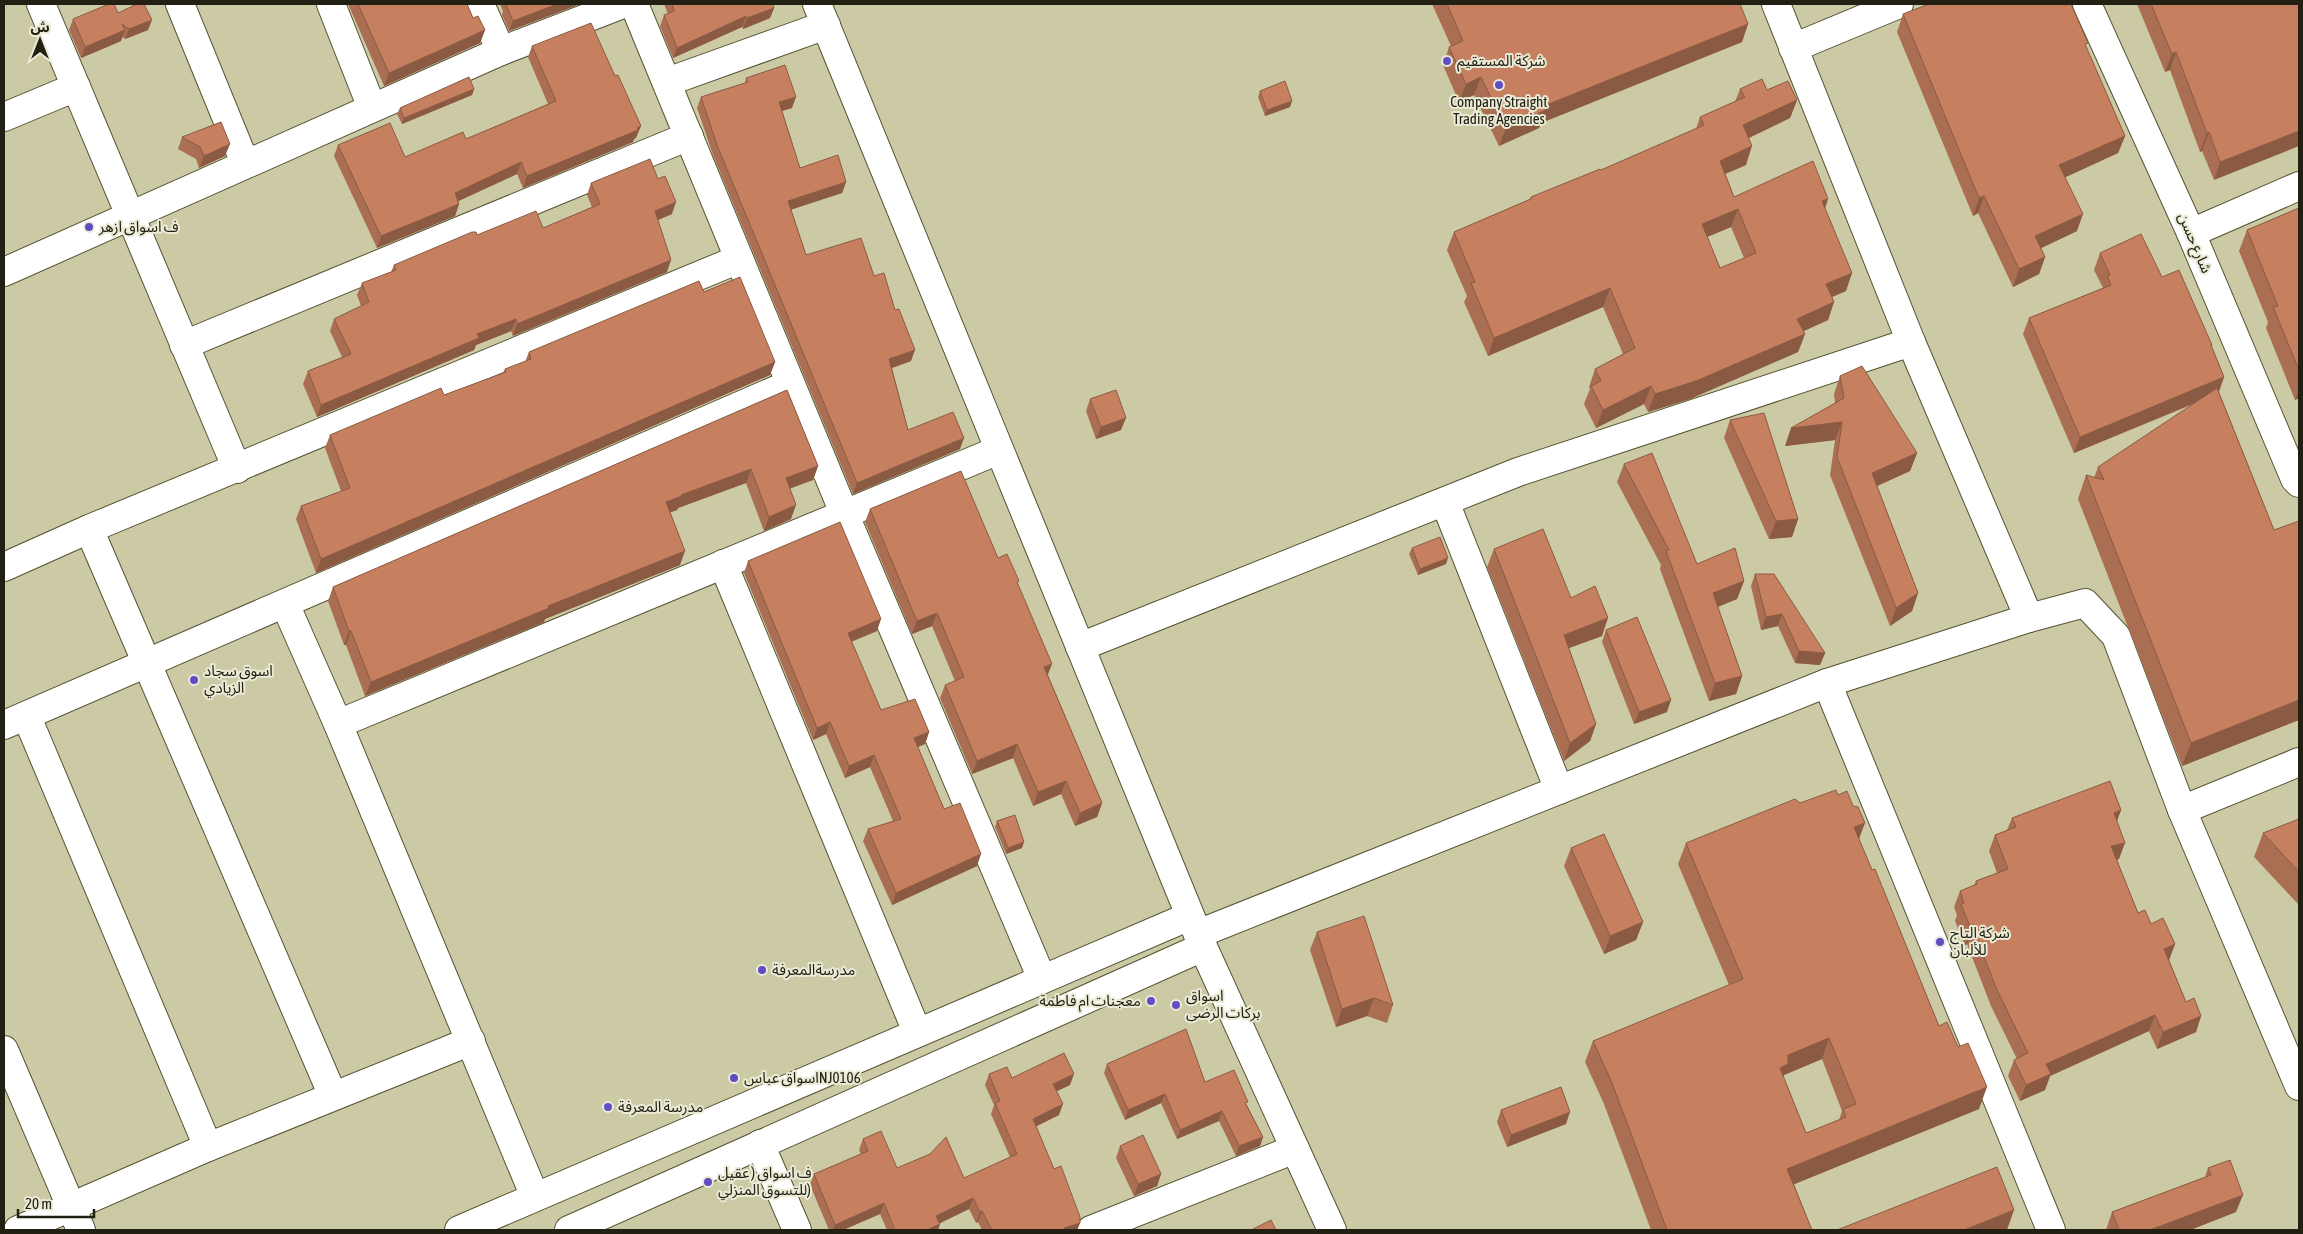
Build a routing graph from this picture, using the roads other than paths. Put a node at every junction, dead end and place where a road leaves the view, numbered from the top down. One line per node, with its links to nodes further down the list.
1 (41, 4): 14 (street)
2 (180, 4): 18 (street)
3 (331, 4): 15 (street)
4 (480, 4): 12 (street)
5 (623, 4): 12 (street)
6 (634, 4): 13 (street)
7 (1776, 4): 11 (street)
8 (1899, 4): 11 (street)
9 (2087, 4): 21 (street, شارع حسن)
10 (821, 15): 13 (street); 27 (street)
11 (1793, 48): 24 (street)
12 (501, 51): 15 (street)
13 (667, 82): 17 (street)
14 (76, 87): 16 (street); 20 (street)
15 (372, 108): 18 (street)
16 (4, 117)
17 (689, 136): 22 (street); 25 (street)
18 (245, 163): 20 (street)
19 (2299, 186): 21 (street)
20 (131, 217): 23 (street); 25 (street)
21 (2191, 233): 29 (street, شارع حسن)
22 (739, 259): 26 (street); 28 (street)
23 (4, 272)
24 (1911, 342): 30 (street); 36 (street)
25 (184, 344): 28 (street)
26 (790, 384): 31 (street); 35 (street)
27 (999, 450): 31 (street); 37 (street)
28 (237, 469): 32 (street)
29 (2299, 483)
30 (1444, 502): 37 (street); 43 (street)
31 (844, 513): 33 (street); 46 (street)
32 (89, 529): 34 (street); 38 (street)
33 (723, 564): 41 (street); 47 (street)
34 (4, 568)
35 (285, 604): 38 (street); 41 (street)
36 (2029, 618): 39 (street); 44 (street)
37 (1080, 648): 45 (street)
38 (147, 664): 40 (street); 52 (street)
39 (1827, 683): 43 (street); 64 (street)
40 (15, 721): 54 (street)
41 (338, 724): 48 (street)
42 (2299, 762): 44 (street)
43 (1559, 790): 45 (street)
44 (2182, 810): 50 (street)
45 (1197, 932): 46 (street); 53 (street); 55 (street)
46 (1042, 979): 47 (street)
47 (917, 1032): 56 (street)
48 (471, 1041): 52 (street); 56 (street)
49 (4, 1050): 51 (street)
50 (2299, 1086)
51 (11, 1087): 57 (street)
52 (333, 1096): 54 (street)
53 (760, 1144): 60 (street); 61 (street)
54 (208, 1146): 57 (street)
55 (1295, 1149): 62 (street); 63 (street)
56 (536, 1197): 59 (street)
57 (76, 1219): 58 (street)
58 (18, 1230)
59 (459, 1230)
60 (568, 1230)
61 (797, 1230)
62 (1092, 1230)
63 (1332, 1230)
64 (2051, 1230)

